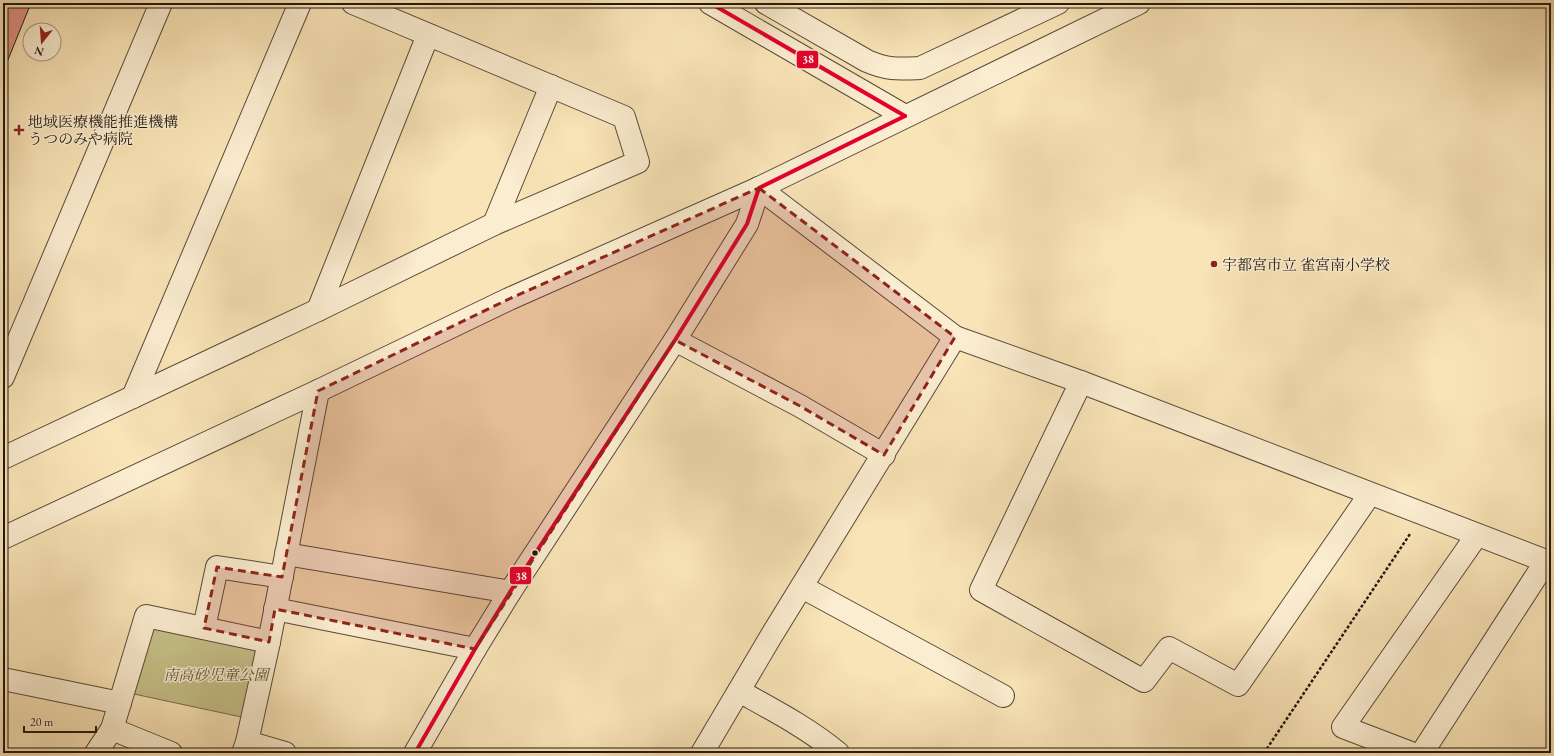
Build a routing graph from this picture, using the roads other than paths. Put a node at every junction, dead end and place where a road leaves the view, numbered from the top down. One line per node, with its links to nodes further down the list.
1 (162, 3): 16 (street)
2 (300, 3): 19 (street)
3 (353, 3): 8 (street)
4 (710, 3): 10 (street)
5 (766, 3): 6 (street)
6 (1058, 3)
7 (1139, 3): 10 (street)
8 (428, 35): 9 (street); 13 (street)
9 (551, 86): 12 (street); 12 (street)
10 (905, 116): 11 (street)
11 (759, 188): 14 (street); 15 (street); 18 (street)
12 (494, 224): 13 (street)
13 (318, 310): 19 (street)
14 (955, 337): 17 (street); 20 (street)
15 (675, 340): 20 (street); 29 (street)
16 (3, 376)
17 (1081, 382): 22 (street); 22 (street)
18 (318, 391): 24 (street); 25 (street)
19 (133, 397): 21 (street)
20 (884, 455): 28 (street)
21 (3, 458)
22 (1370, 494): 23 (street)
23 (1477, 534): 26 (street); 46 (street)
24 (3, 538)
25 (286, 554): 27 (street); 29 (street)
26 (1549, 562): 47 (street)
27 (282, 578): 30 (street); 31 (street)
28 (802, 587): 35 (street); 36 (street)
29 (510, 592): 33 (street)
30 (275, 609): 32 (street); 33 (street)
31 (204, 628): 32 (street); 37 (street)
32 (269, 642): 39 (street)
33 (475, 650): 43 (street)
34 (3, 680): 37 (street)
35 (739, 691): 44 (street); 45 (street)
36 (1002, 696)
37 (120, 703): 38 (street)
38 (112, 729): 40 (street); 41 (street)
39 (245, 747): 42 (street)
40 (96, 753)
41 (171, 753)
42 (285, 753)
43 (415, 753)
44 (702, 753)
45 (838, 753)
46 (1411, 753)
47 (1422, 753)

